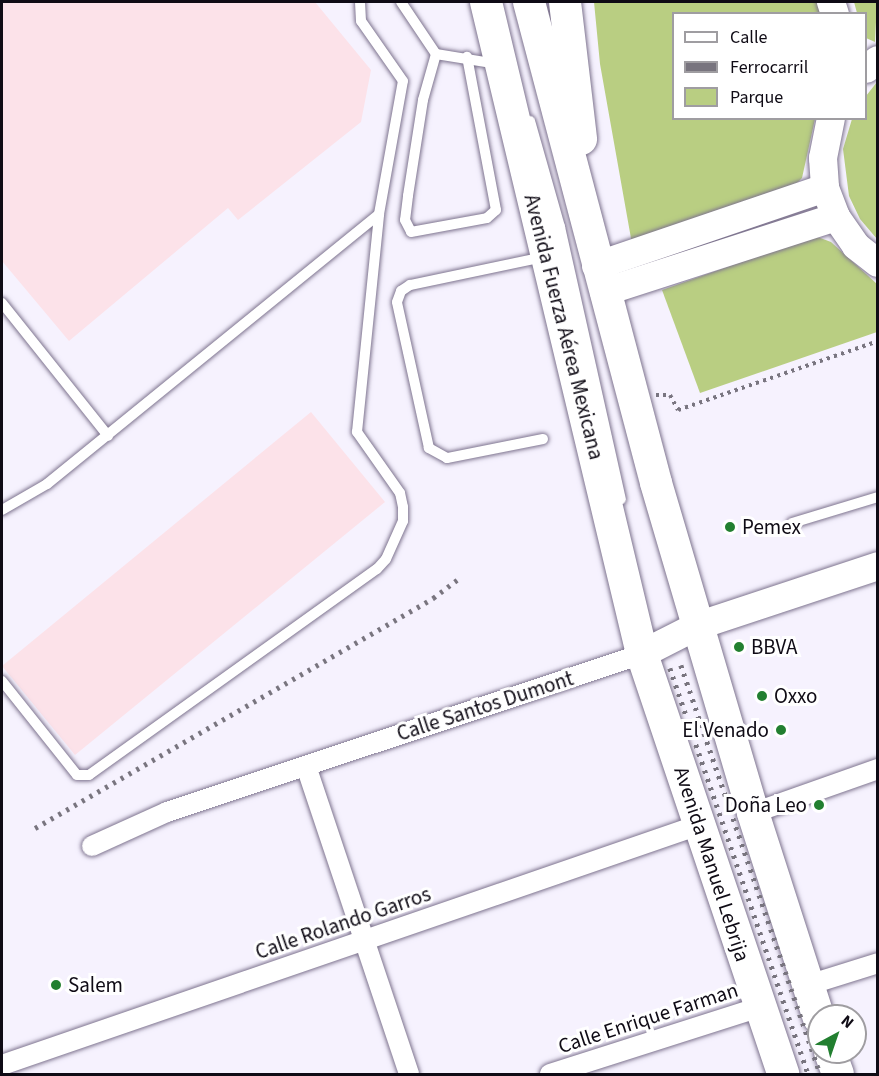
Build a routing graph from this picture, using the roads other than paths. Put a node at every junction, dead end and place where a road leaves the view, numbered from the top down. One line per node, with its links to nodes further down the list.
1 (360, 2): 11 (lane)
2 (401, 2): 5 (lane)
3 (565, 2): 15 (main road)
4 (510, 6): 7 (main road, Avenida Fuerza Aérea Mexicana); 15 (main road); 20 (lane)
5 (436, 54): 6 (lane); 6 (lane)
6 (467, 57): 7 (lane)
7 (500, 64): 13 (main road, Avenida Fuerza Aérea Mexicana)
8 (831, 120): 10 (street)
9 (562, 188): 15 (lane)
10 (825, 188): 12 (street); 15 (street)
11 (379, 214): 17 (lane); 28 (lane)
12 (836, 217): 14 (street); 15 (street)
13 (549, 256): 18 (lane); 27 (main road, Avenida Fuerza Aérea Mexicana)
14 (878, 263)
15 (592, 267): 26 (main road)
16 (2, 303): 17 (lane)
17 (108, 436): 21 (lane)
18 (543, 439)
19 (878, 497): 22 (lane)
20 (623, 507)
21 (2, 510)
22 (792, 523)
23 (878, 566): 26 (street, Calle Santos Dumont)
24 (674, 592): 26 (lane)
25 (642, 595): 27 (lane)
26 (697, 626): 27 (street, Calle Santos Dumont); 31 (main road)
27 (642, 654): 29 (street, Calle Santos Dumont); 32 (main road, Avenida Manuel Lebrija)
28 (2, 681)
29 (306, 766): 33 (street, Calle Santos Dumont); 34 (street)
30 (878, 769): 31 (street)
31 (753, 813): 36 (main road)
32 (699, 825): 34 (street, Calle Rolando Garros); 38 (main road, Avenida Manuel Lebrija)
33 (92, 846)
34 (364, 941): 39 (street, Calle Rolando Garros); 40 (street)
35 (878, 963): 36 (street)
36 (808, 986): 37 (main road)
37 (814, 1004)
38 (760, 1007): 41 (street, Calle Enrique Farman); 42 (main road, Avenida Manuel Lebrija)
39 (2, 1065)
40 (409, 1074)
41 (550, 1074)
42 (783, 1074)

